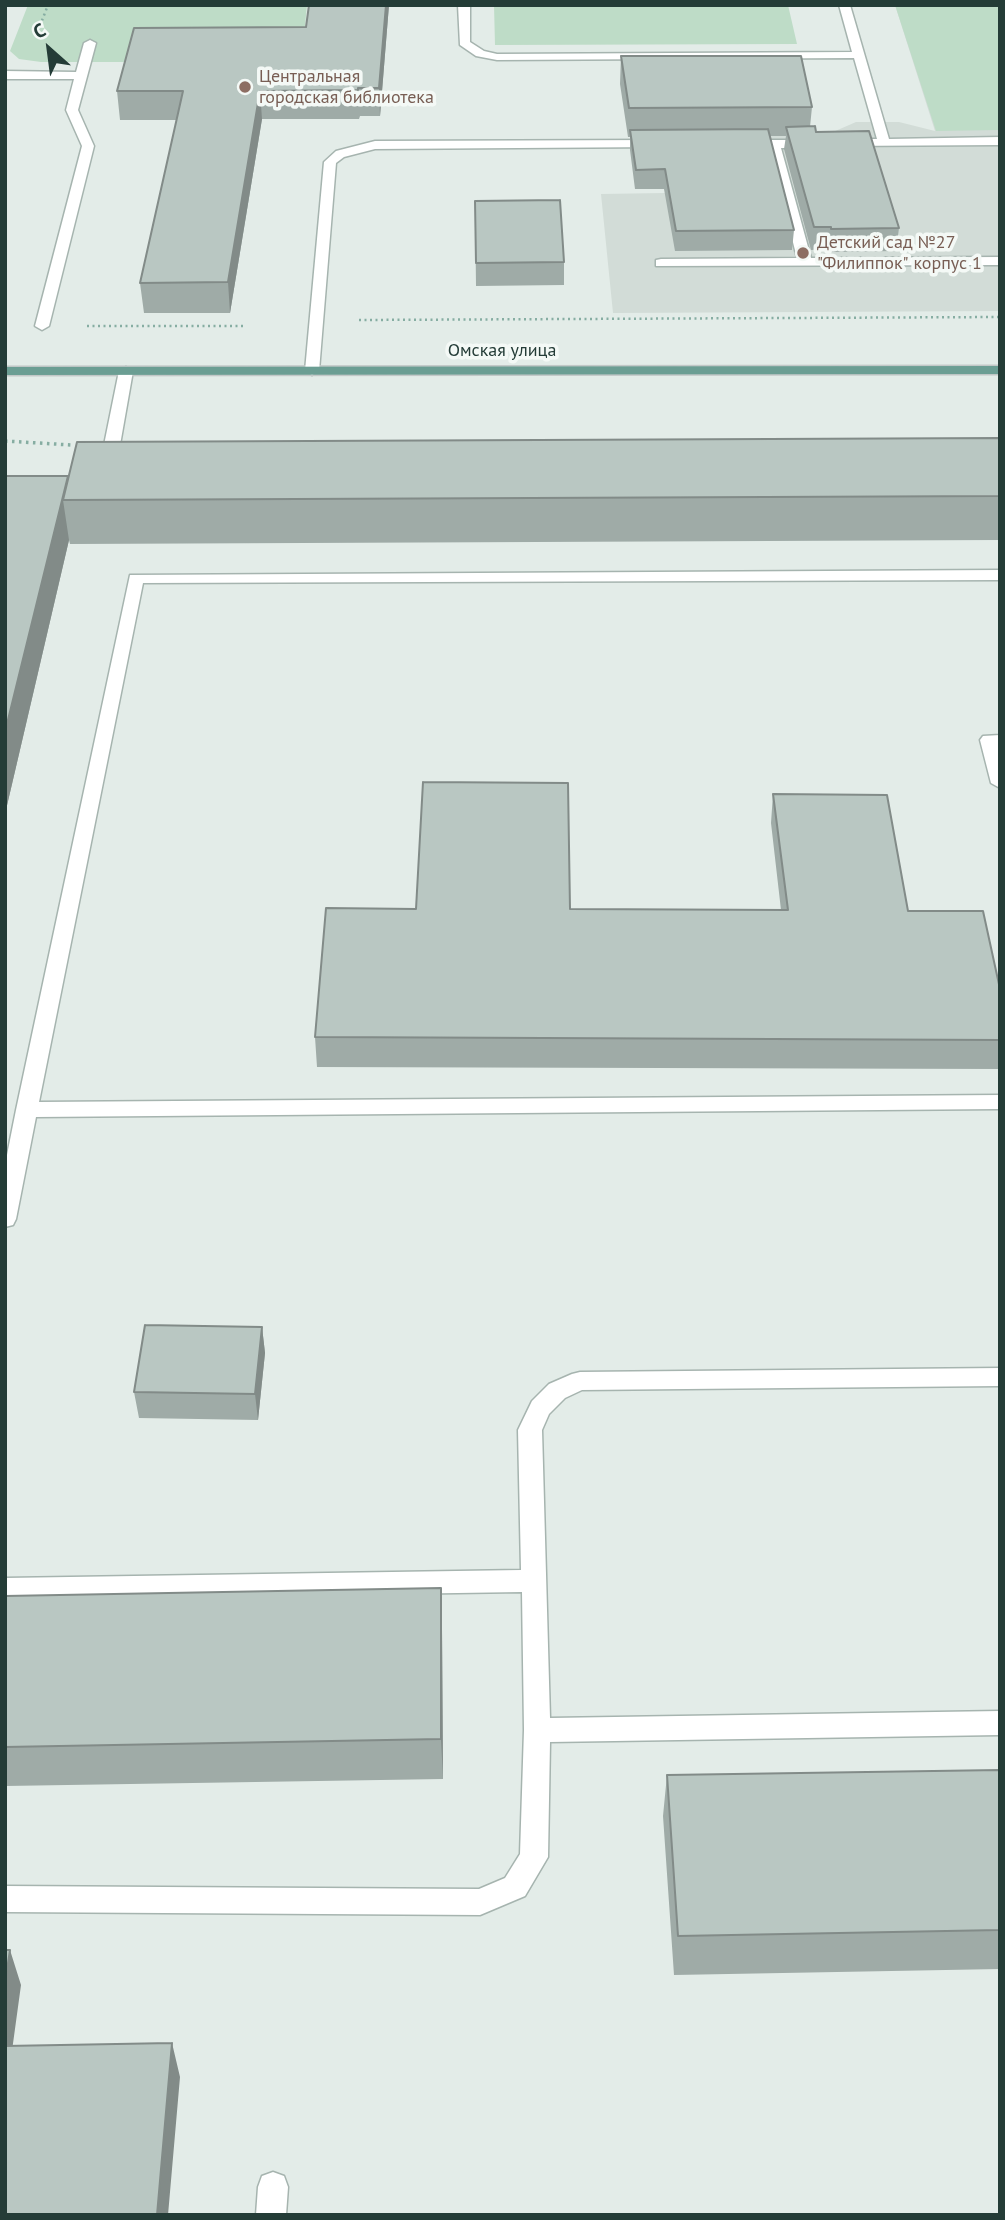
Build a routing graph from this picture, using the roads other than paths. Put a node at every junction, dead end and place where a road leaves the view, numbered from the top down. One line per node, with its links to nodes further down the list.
1 (464, 5): 4 (lane)
2 (844, 5): 4 (lane)
3 (90, 43): 6 (lane)
4 (858, 55): 8 (lane)
5 (5, 75): 6 (lane)
6 (81, 76): 15 (lane)
7 (1000, 141): 8 (lane)
8 (884, 142): 11 (lane)
9 (676, 144): 19 (lane)
10 (728, 144): 11 (lane)
11 (774, 144): 13 (lane)
12 (1000, 261): 13 (lane)
13 (805, 262): 14 (lane)
14 (661, 263)
15 (42, 326)
16 (1000, 370): 19 (main road, Омская улица)
17 (5, 371): 18 (main road, Омская улица)
18 (126, 371): 19 (main road, Омская улица); 20 (lane)
19 (312, 371)
20 (74, 445)
21 (1000, 575): 25 (lane)
22 (1000, 740): 23 (lane)
23 (1000, 783)
24 (1000, 1102): 25 (lane)
25 (26, 1110): 26 (lane)
26 (5, 1219)
27 (1000, 1377): 28 (lane)
28 (534, 1581): 29 (lane); 31 (lane)
29 (5, 1589)
30 (1000, 1723): 31 (lane)
31 (537, 1730): 32 (lane)
32 (5, 1899)

